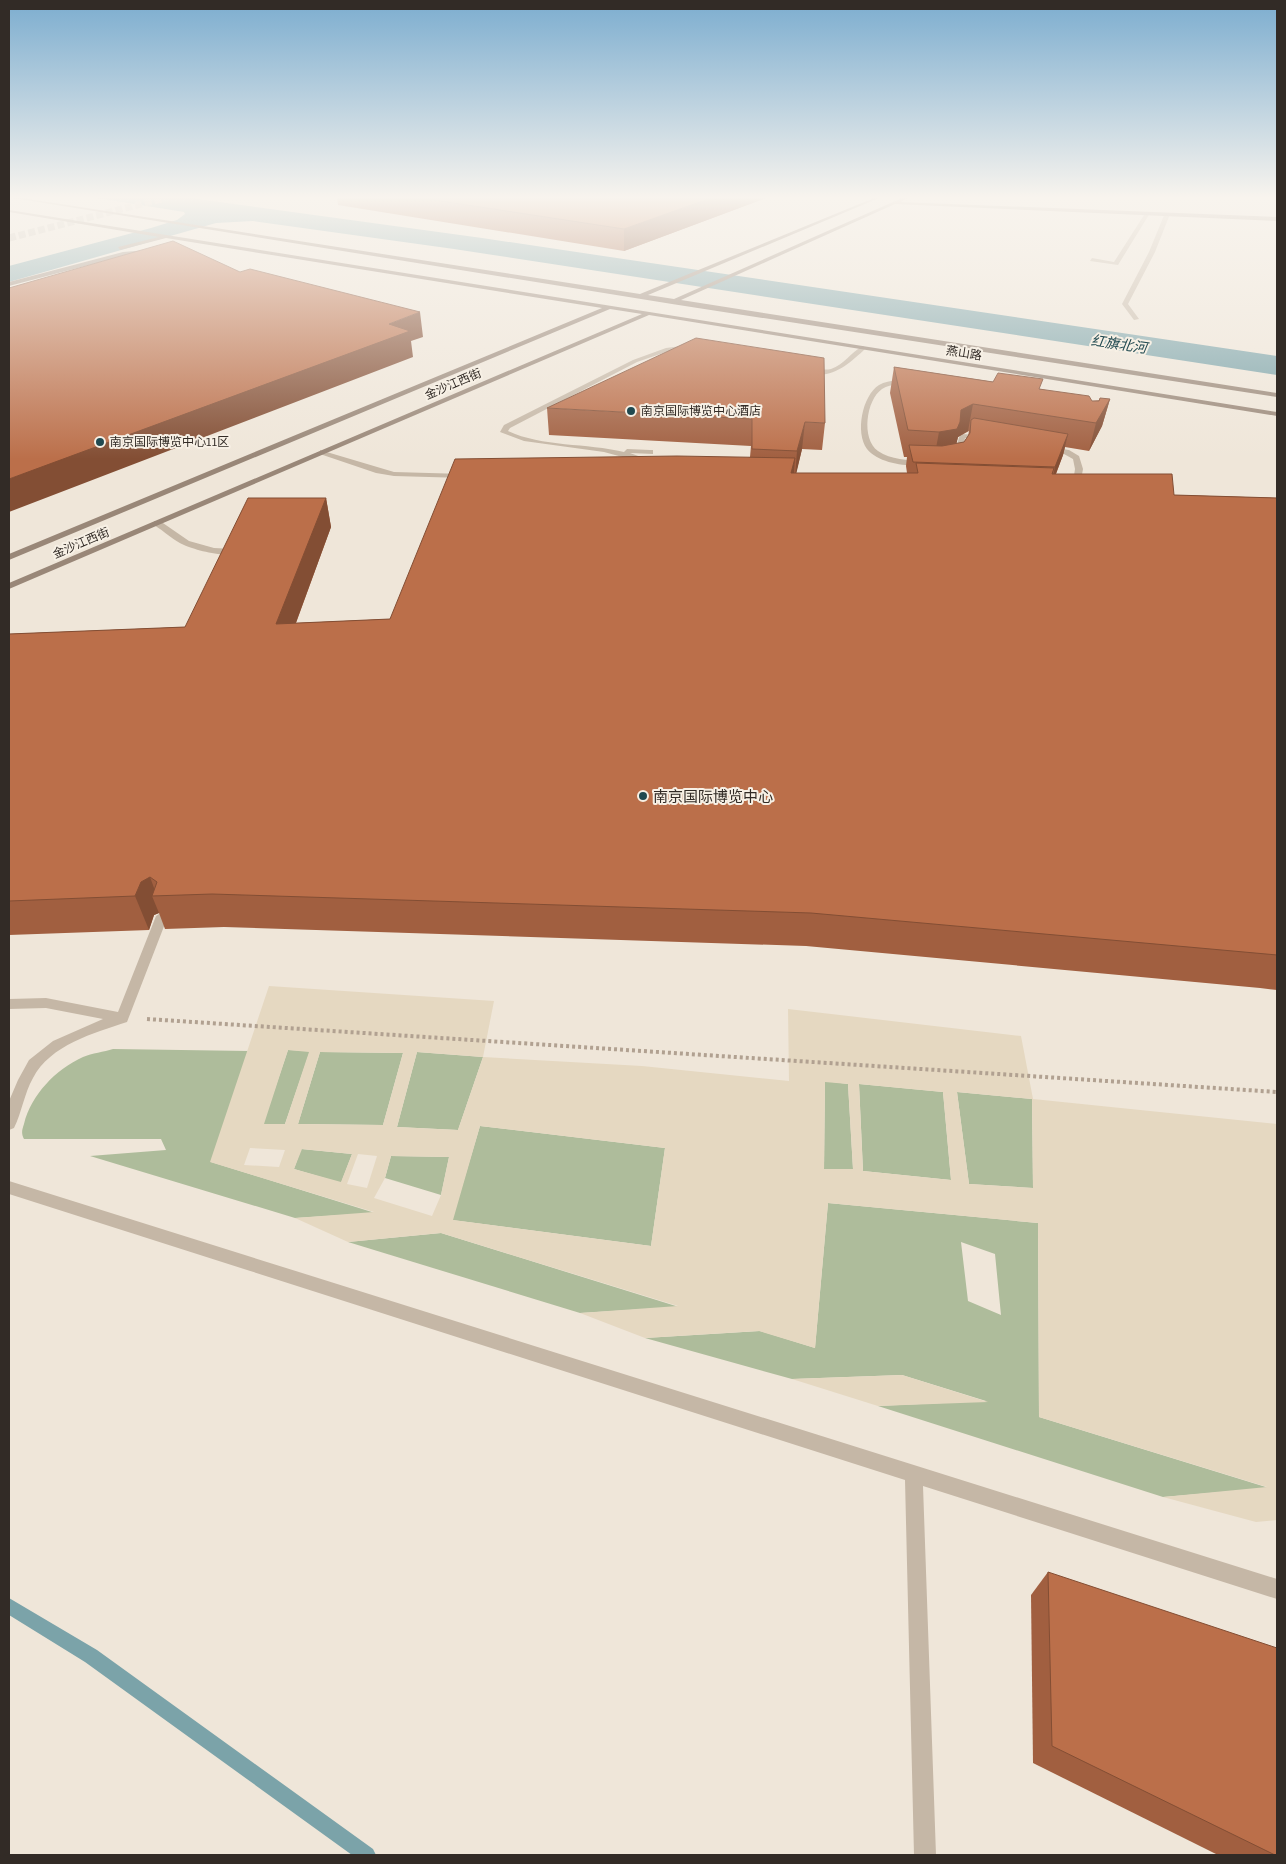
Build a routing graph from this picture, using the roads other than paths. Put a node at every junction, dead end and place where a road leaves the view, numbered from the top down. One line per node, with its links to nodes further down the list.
1 (473, 285): 9 (main road, 燕山路)
2 (569, 285): 6 (main road, 燕山路)
3 (666, 285): 6 (main road, 金沙江西街)
4 (712, 285): 7 (main road)
5 (1135, 285): 12 (street)
6 (639, 296): 7 (main road, 燕山路); 9 (main road, 金沙江西街)
7 (674, 302): 8 (main road); 17 (main road, 燕山路)
8 (665, 306)
9 (610, 307): 11 (main road, 燕山路); 31 (main road, 金沙江西街)
10 (657, 310): 11 (main road, 金沙江西街)
11 (648, 313): 14 (main road, 燕山路); 22 (main road, 金沙江西街)
12 (1136, 319)
13 (699, 348): 21 (street)
14 (862, 348): 15 (street); 18 (main road, 燕山路)
15 (796, 368)
16 (914, 383): 25 (street)
17 (1277, 395)
18 (1277, 414)
19 (994, 439): 24 (street)
20 (1035, 446): 28 (street)
21 (602, 449): 23 (street); 26 (street)
22 (322, 452): 27 (street); 29 (main road, 金沙江西街)
23 (650, 452)
24 (952, 462)
25 (936, 463)
26 (656, 470)
27 (469, 476)
28 (1085, 494)
29 (157, 523): 30 (street); 32 (main road, 金沙江西街)
30 (234, 552)
31 (9, 556)
32 (9, 586)
33 (162, 916): 35 (street)
34 (9, 1004): 35 (street)
35 (122, 1018): 36 (street)
36 (9, 1124)
37 (9, 1188): 38 (street)
38 (914, 1474): 39 (street); 40 (street)
39 (1277, 1589)
40 (925, 1855)

